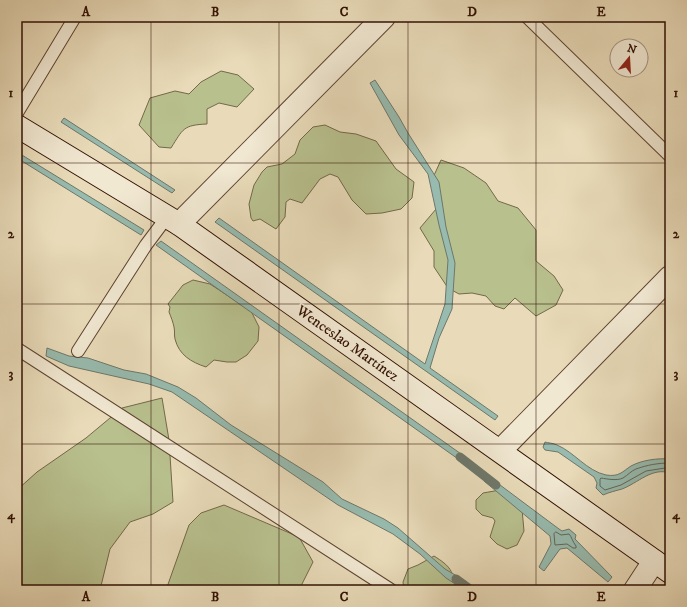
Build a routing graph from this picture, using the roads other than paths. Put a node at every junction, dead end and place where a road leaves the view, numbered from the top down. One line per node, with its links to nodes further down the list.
1 (75, 17): 4 (lane)
2 (384, 17): 7 (main road)
3 (527, 17): 6 (lane)
4 (17, 113)
5 (17, 126): 7 (main road, Wenceslao Martínez)
6 (670, 156)
7 (173, 220): 10 (lane); 11 (main road, Wenceslao Martínez)
8 (670, 277): 11 (main road)
9 (19, 350): 13 (lane)
10 (78, 351)
11 (500, 451): 12 (main road, Wenceslao Martínez)
12 (662, 567): 14 (main road)
13 (391, 590)
14 (635, 590)

